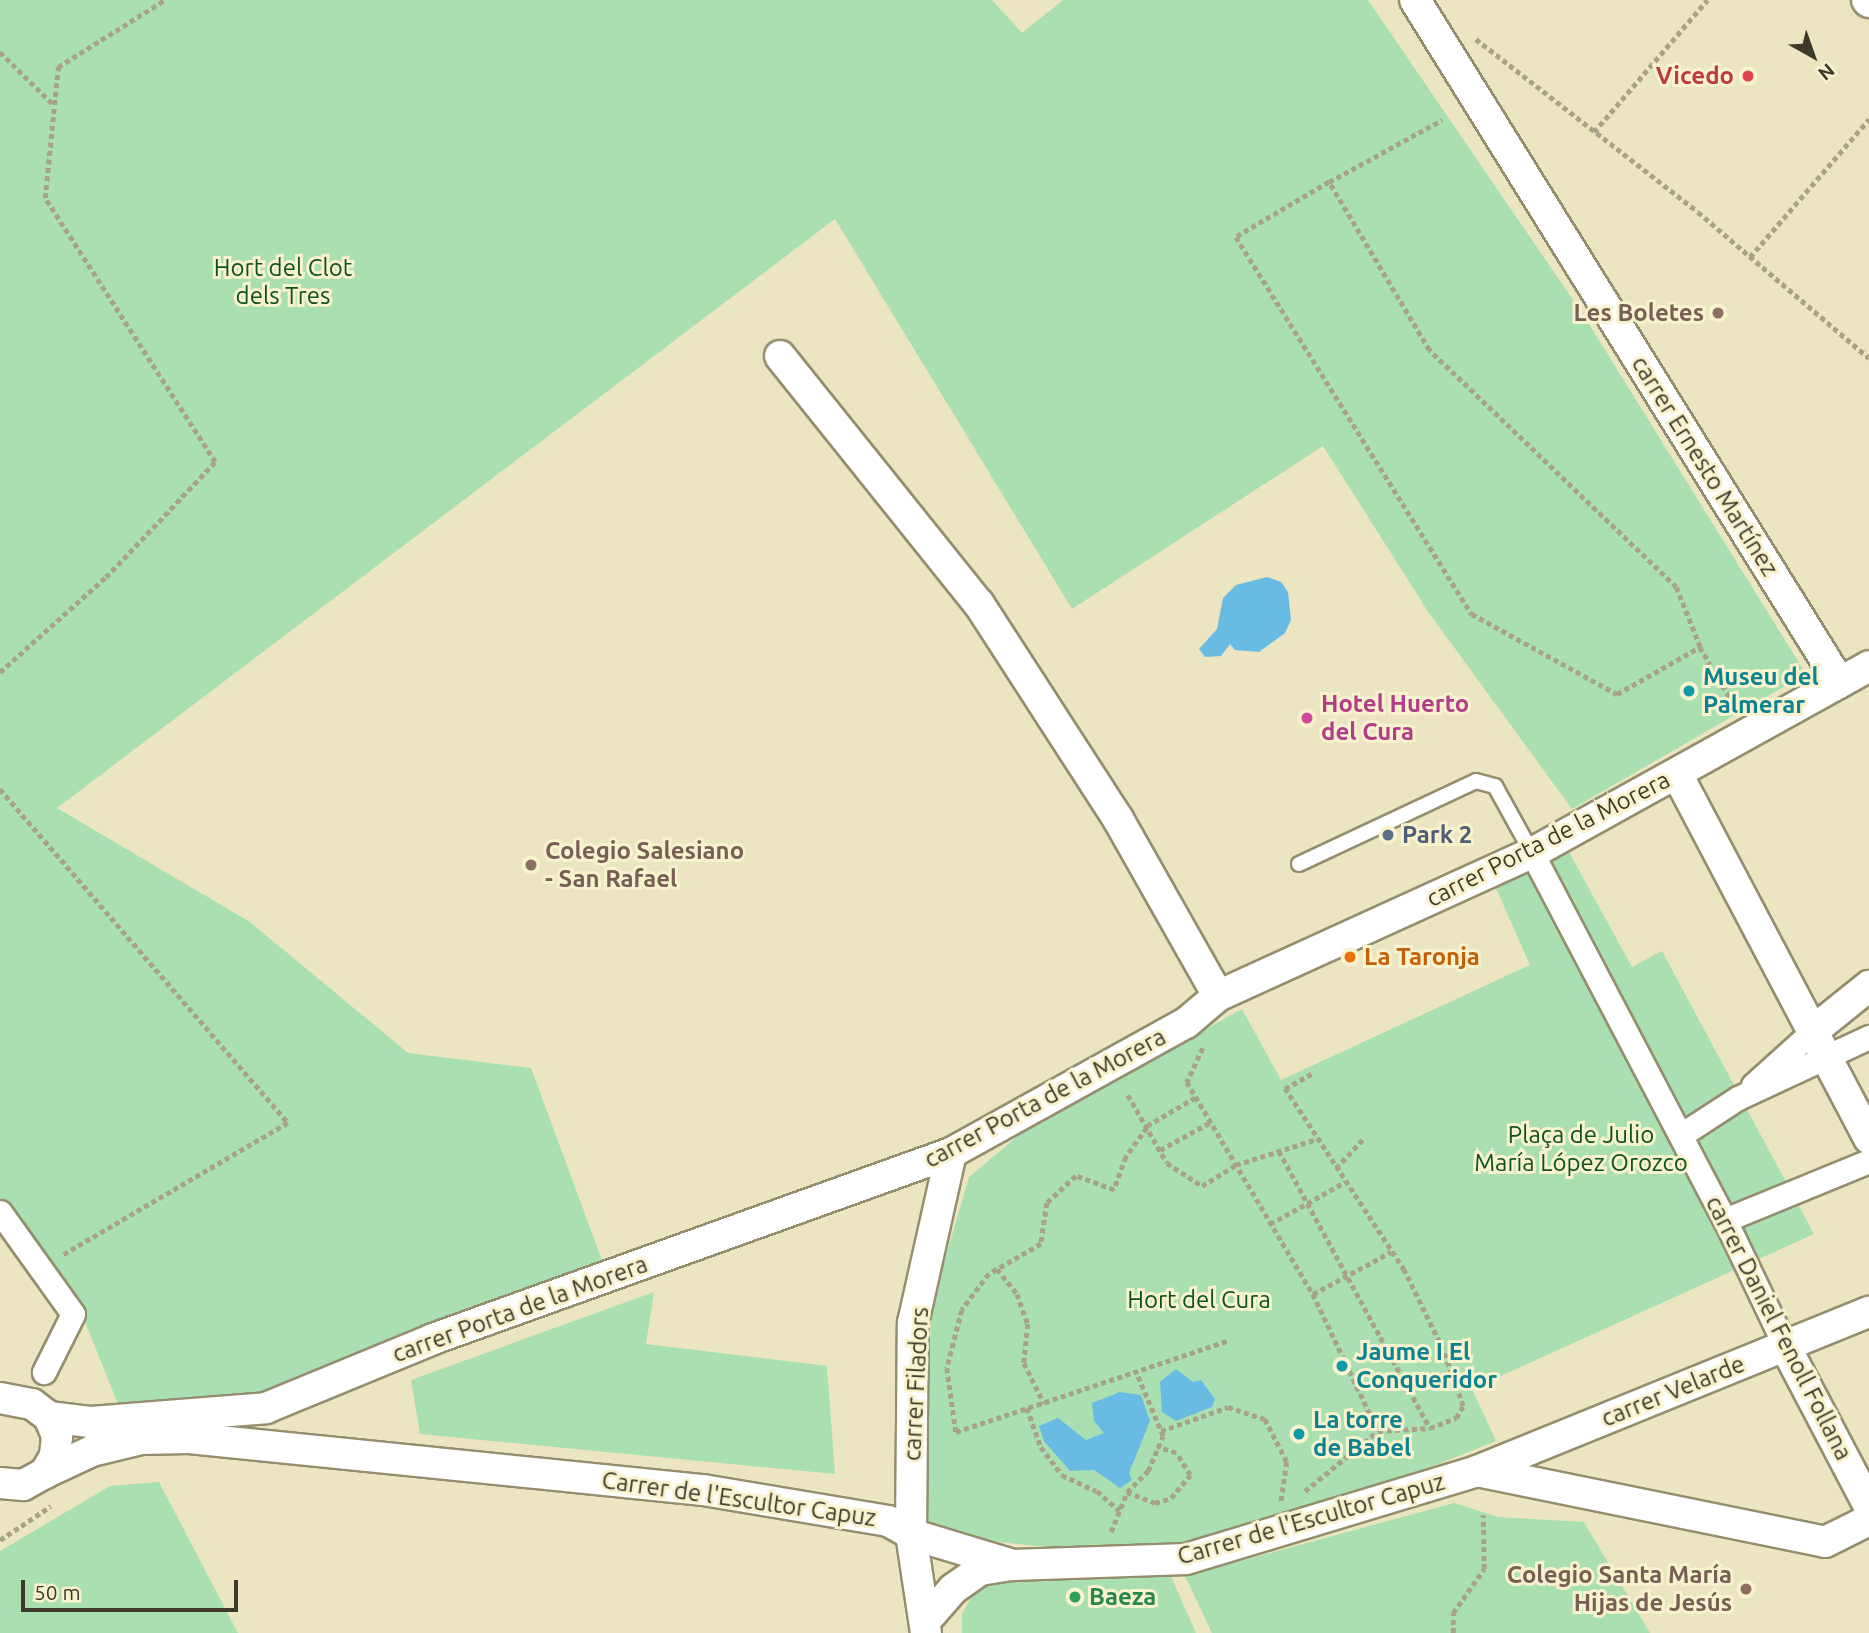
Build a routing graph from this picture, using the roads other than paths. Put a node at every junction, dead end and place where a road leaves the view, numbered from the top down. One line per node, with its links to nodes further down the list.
1 (1415, 0): 3 (street, carrer Ernesto Martínez)
2 (780, 356): 8 (street)
3 (1860, 676): 4 (street, carrer Porta de la Morera)
4 (1677, 774): 5 (street, carrer Porta de la Morera); 9 (street)
5 (1532, 853): 6 (lane); 8 (street, carrer Porta de la Morera); 13 (street, carrer Daniel Fenoll Follana)
6 (1299, 864)
7 (1869, 986): 9 (street)
8 (1218, 996): 15 (street, carrer Porta de la Morera)
9 (1813, 1031): 11 (street); 12 (street)
10 (1869, 1037): 11 (street)
11 (1827, 1059): 12 (street); 14 (street)
12 (1738, 1098): 13 (street)
13 (1681, 1135): 18 (street, carrer Daniel Fenoll Follana)
14 (1869, 1138)
15 (951, 1153): 23 (street, carrer Porta de la Morera); 29 (street, carrer Filadors)
16 (1869, 1161): 18 (street)
17 (0, 1212): 21 (street)
18 (1725, 1220): 20 (street, carrer Daniel Fenoll Follana)
19 (1869, 1312): 20 (street, carrer Velarde)
20 (1785, 1346): 24 (street, carrer Velarde); 27 (street, carrer Daniel Fenoll Follana)
21 (44, 1372)
22 (4, 1401): 23 (street, carrer Porta de la Morera)
23 (48, 1417): 25 (street)
24 (1477, 1471): 28 (street, Carrer de l'Escultor Capuz); 30 (street, Carrer de l'Escultor Capuz)
25 (45, 1473): 26 (street, Carrer de l'Escultor Capuz); 29 (street, Carrer de l'Escultor Capuz)
26 (0, 1483)
27 (1869, 1506)
28 (1869, 1520)
29 (911, 1534): 30 (street, Carrer de l'Escultor Capuz); 31 (street, carrer Filadors)
30 (1013, 1565): 31 (street)
31 (926, 1627)

